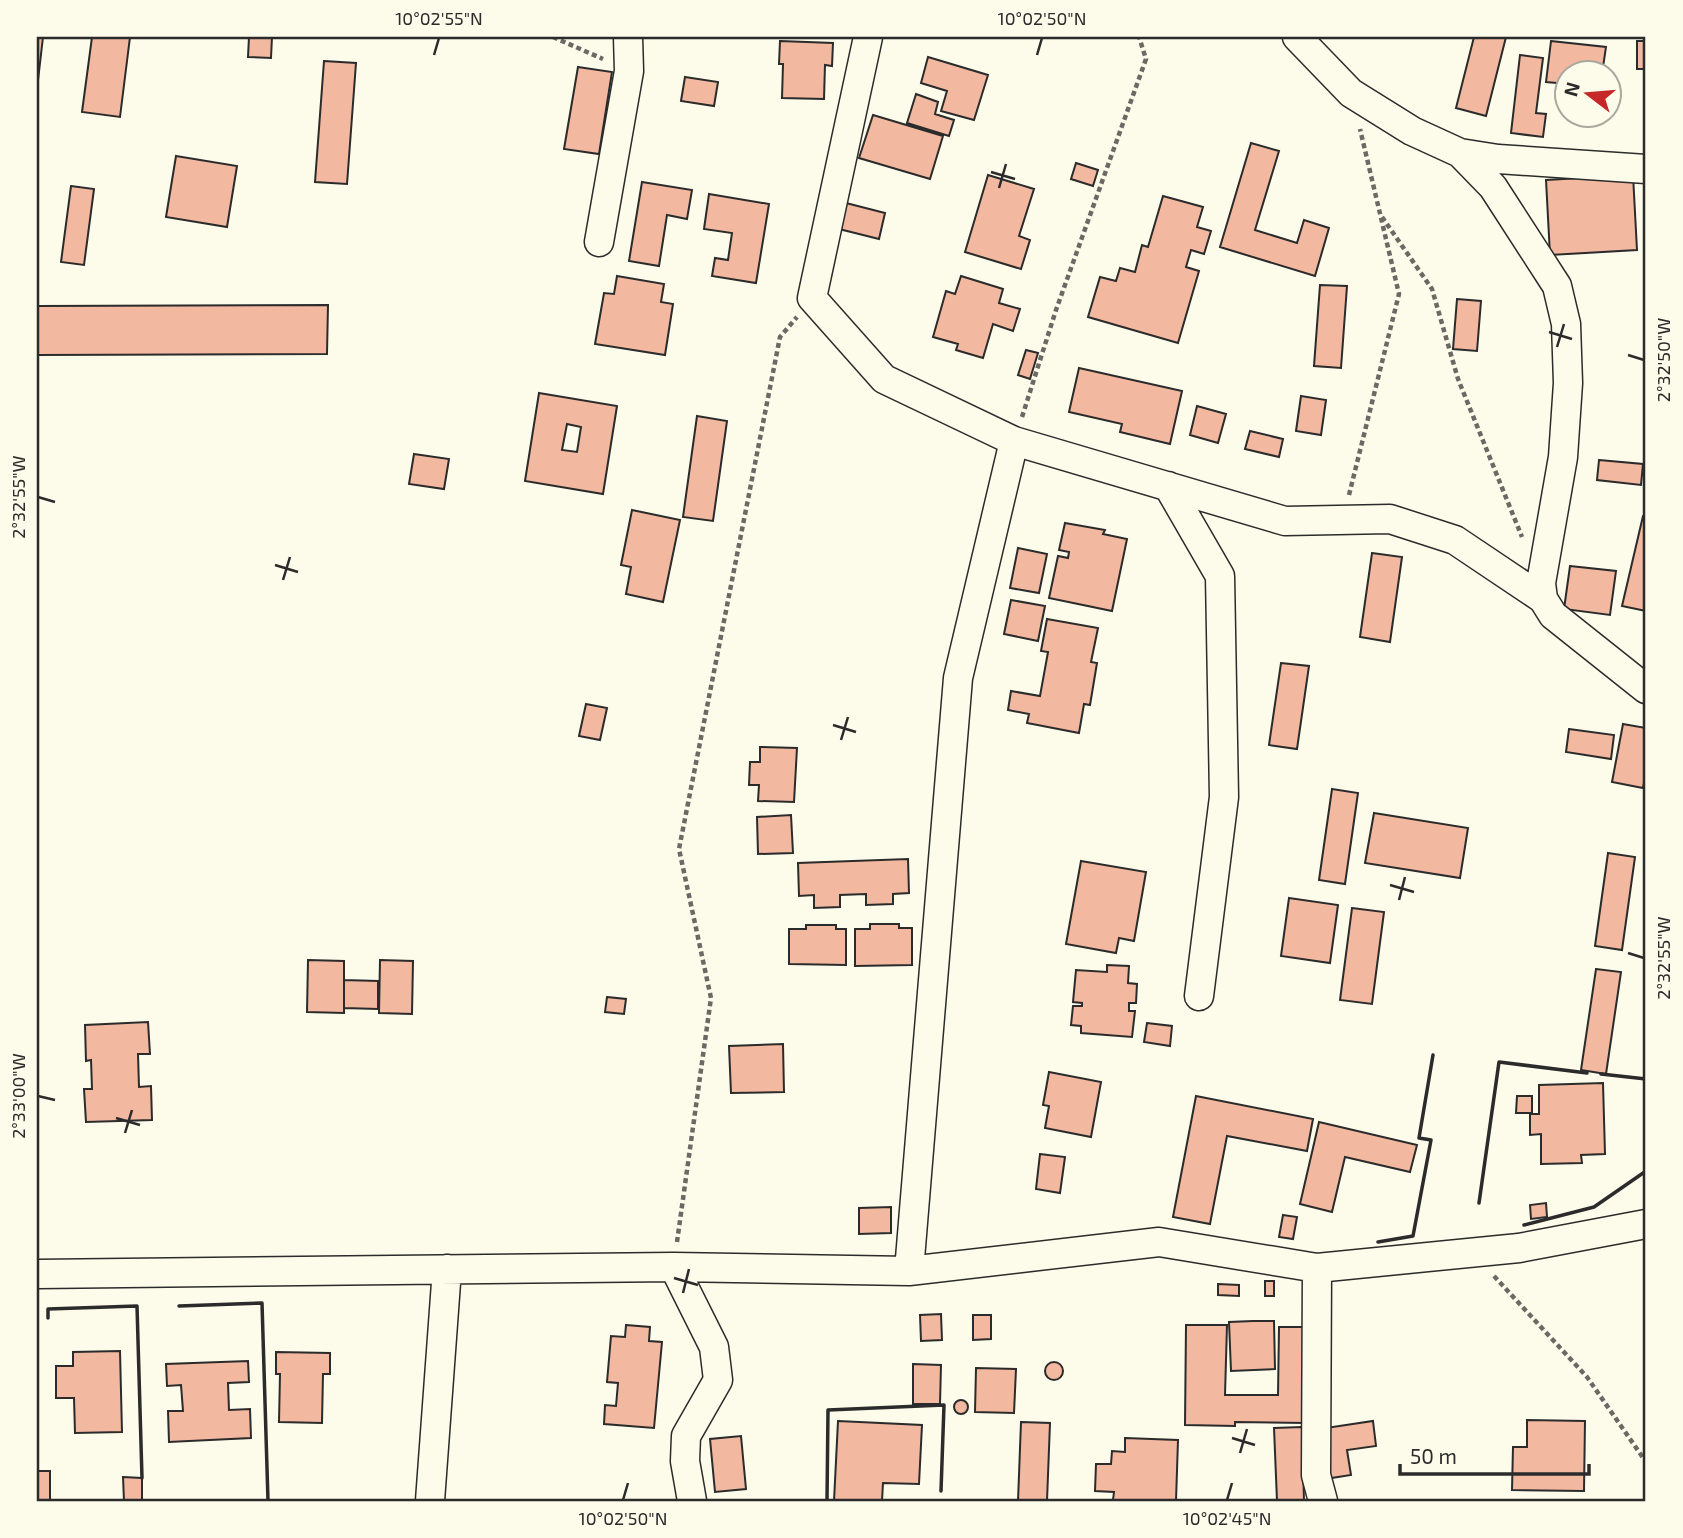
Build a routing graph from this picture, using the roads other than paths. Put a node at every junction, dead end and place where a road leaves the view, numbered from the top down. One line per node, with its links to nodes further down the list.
1 (628, 37): 6 (street)
2 (1297, 37): 4 (street)
3 (862, 39): 7 (street)
4 (1460, 153): 5 (street); 9 (street)
5 (1646, 169)
6 (599, 242)
7 (1014, 441): 8 (street); 16 (street)
8 (1168, 486): 9 (street); 11 (street)
9 (1543, 599): 10 (street)
10 (1646, 689)
11 (1199, 996)
12 (1646, 1224): 14 (street)
13 (674, 1267): 15 (street); 16 (street); 19 (street)
14 (1317, 1268): 16 (street); 20 (street)
15 (447, 1269): 17 (street); 18 (street)
16 (909, 1271)
17 (37, 1274)
18 (430, 1501)
19 (692, 1501)
20 (1323, 1501)

